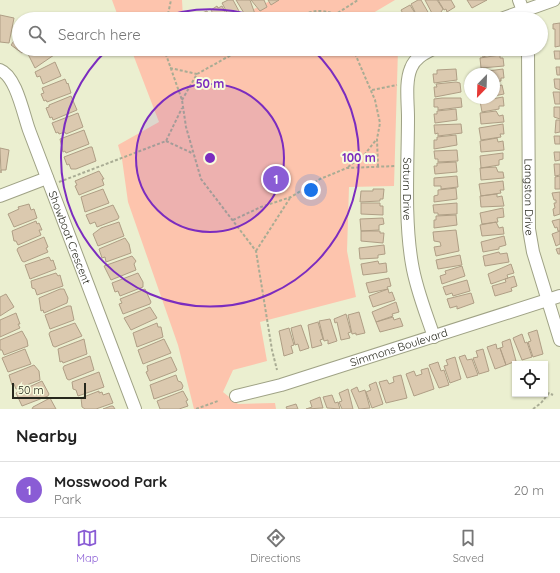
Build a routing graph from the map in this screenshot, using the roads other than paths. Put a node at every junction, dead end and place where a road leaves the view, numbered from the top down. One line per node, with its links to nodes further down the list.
1 (519, 0): 3 (street)
2 (554, 0): 4 (street)
3 (525, 12)
4 (532, 12)
5 (419, 56): 12 (street, Saturn Drive)
6 (528, 56): 11 (street, Langston Drive)
7 (0, 70): 8 (street, Showboat Crescent)
8 (53, 180): 9 (street); 15 (street, Showboat Crescent)
9 (0, 196)
10 (560, 296): 11 (street, Simmons Boulevard)
11 (547, 299): 12 (street, Simmons Boulevard); 13 (street, Langston Drive)
12 (434, 337): 14 (street, Simmons Boulevard)
13 (560, 340)
14 (236, 396)
15 (135, 409)

